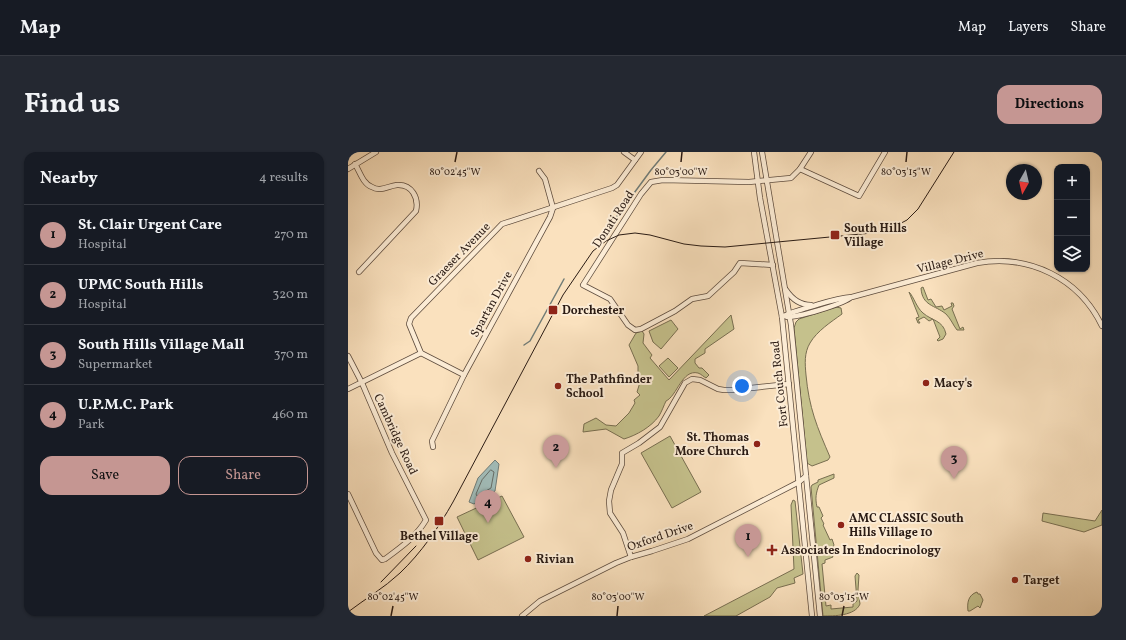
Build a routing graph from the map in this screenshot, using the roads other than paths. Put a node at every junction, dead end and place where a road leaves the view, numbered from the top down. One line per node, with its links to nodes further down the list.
1 (376, 152): 9 (street)
2 (624, 152): 8 (street)
3 (641, 152): 8 (street, Graeser Avenue)
4 (754, 152): 14 (street, Fort Couch Road)
5 (762, 152): 13 (street, Fort Couch Road)
6 (811, 152): 11 (street)
7 (885, 152): 11 (street)
8 (635, 160): 15 (street, Graeser Avenue)
9 (355, 164): 10 (street); 17 (street)
10 (348, 169)
11 (800, 169): 13 (street, Donati Road)
12 (539, 170): 15 (street)
13 (767, 181): 14 (street, Donati Road); 18 (street, Fort Couch Road)
14 (757, 182): 16 (street, Fort Couch Road); 16 (street, Donati Road)
15 (553, 208): 24 (street, Graeser Avenue); 26 (street, Spartan Drive)
16 (773, 265): 22 (street, Fort Couch Road)
17 (359, 272)
18 (785, 288): 20 (street); 21 (street, Fort Couch Road)
19 (852, 297): 20 (street, Village Drive); 21 (street, Village Drive); 23 (street, Village Drive)
20 (814, 305): 21 (street, Village Drive)
21 (789, 315): 22 (street, Village Drive); 31 (street, Fort Couch Road)
22 (782, 317): 28 (street, Fort Couch Road)
23 (1102, 326)
24 (421, 353): 26 (street); 27 (street)
25 (348, 356): 27 (street, Cambridge Road)
26 (464, 375): 30 (street, Spartan Drive)
27 (362, 382): 29 (street); 34 (street, Cambridge Road)
28 (789, 384): 32 (street, Fort Couch Road); 35 (street)
29 (348, 389)
30 (433, 447)
31 (806, 476): 32 (street, Oxford Drive); 33 (street, Fort Couch Road)
32 (799, 482): 33 (street); 35 (street, Oxford Drive); 37 (street, Fort Couch Road)
33 (806, 482): 38 (street, Fort Couch Road)
34 (348, 494)
35 (631, 557): 36 (street, Oxford Drive)
36 (522, 616)
37 (812, 616)
38 (820, 616)

